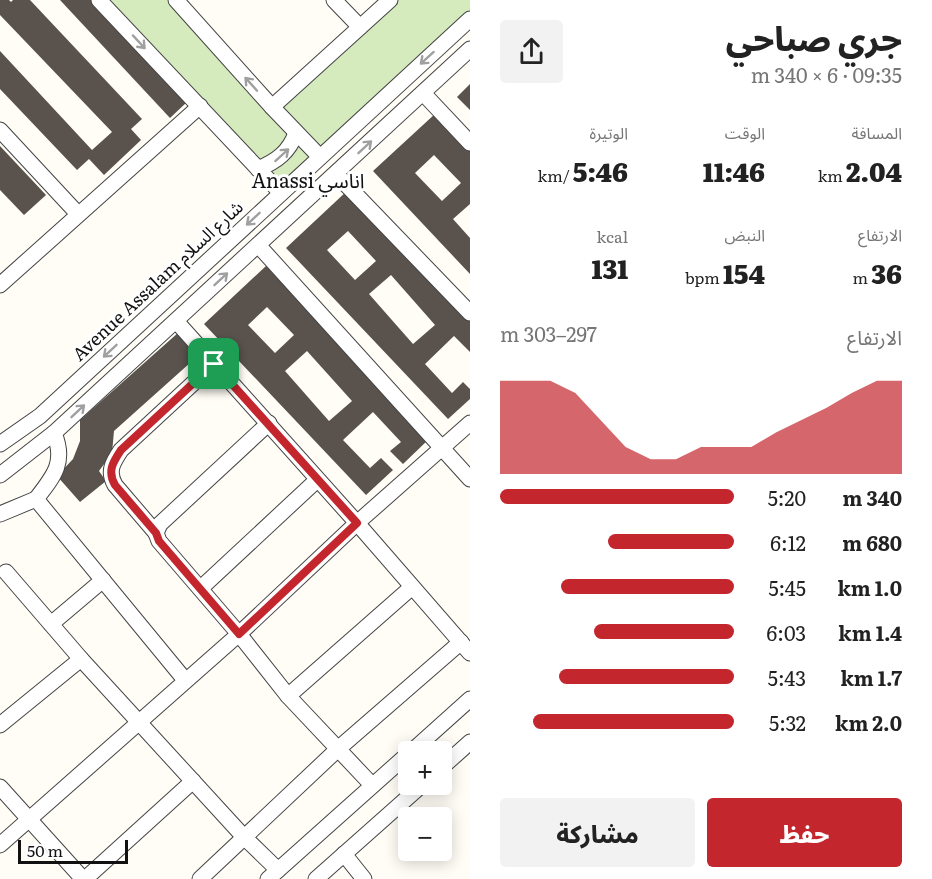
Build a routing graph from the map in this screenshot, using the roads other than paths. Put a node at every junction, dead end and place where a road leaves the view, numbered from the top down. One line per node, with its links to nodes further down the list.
1 (99, 0): 9 (street, one-way to 9)
2 (176, 0): 10 (street, one-way to 2)
3 (334, 0): 6 (street)
4 (390, 0): 6 (street)
5 (470, 19): 14 (street, Avenue Assalam شارع السلام, one-way to 14)
6 (360, 27): 10 (street)
7 (470, 50): 8 (street)
8 (423, 93): 13 (street); 16 (street, one-way to 8)
9 (200, 106): 15 (street); 18 (street)
10 (272, 107): 12 (street)
11 (0, 130): 18 (street)
12 (296, 133): 14 (street); 15 (street, one-way to 12)
13 (470, 143)
14 (320, 157): 17 (street, Avenue Assalam شارع السلام)
15 (258, 169): 17 (street)
16 (336, 174): 19 (street); 21 (street)
17 (281, 193): 27 (street, Avenue Assalam شارع السلام, one-way to 27)
18 (78, 214): 20 (street)
19 (258, 245): 22 (street, one-way to 19); 28 (street)
20 (0, 285)
21 (470, 313)
22 (176, 321): 23 (street); 26 (street, one-way to 22)
23 (214, 364): 24 (street); 35 (street)
24 (268, 423): 31 (street); 35 (street)
25 (470, 423): 28 (street)
26 (54, 433): 29 (street); 32 (street)
27 (0, 444)
28 (443, 448): 30 (street); 34 (street)
29 (0, 475)
30 (470, 479)
31 (317, 480): 34 (street); 39 (street)
32 (36, 499): 33 (street); 37 (street)
33 (0, 514)
34 (357, 523): 38 (street); 41 (street)
35 (156, 533): 39 (street)
36 (6, 572): 40 (street)
37 (103, 580): 40 (street); 44 (street)
38 (412, 587): 42 (street); 45 (street)
39 (201, 588): 41 (street)
40 (51, 624): 43 (street)
41 (239, 634): 44 (street); 45 (street)
42 (465, 647): 51 (street)
43 (81, 659): 47 (street); 48 (street)
44 (185, 680): 47 (street)
45 (288, 696): 51 (street)
46 (470, 699): 49 (street)
47 (139, 722): 54 (street); 58 (street)
48 (0, 725)
49 (423, 741)
50 (470, 742): 52 (street)
51 (339, 748): 55 (street); 59 (street)
52 (452, 758)
53 (398, 763): 55 (street)
54 (193, 781): 59 (street); 63 (street)
55 (372, 785): 62 (street)
56 (0, 787): 58 (street)
57 (411, 795): 61 (street)
58 (29, 819): 60 (street); 63 (street)
59 (244, 837): 62 (street); 64 (street)
60 (0, 845)
61 (344, 854): 65 (street); 66 (street)
62 (273, 874)
63 (84, 879)
64 (200, 879)
65 (316, 879)
66 (364, 879)

